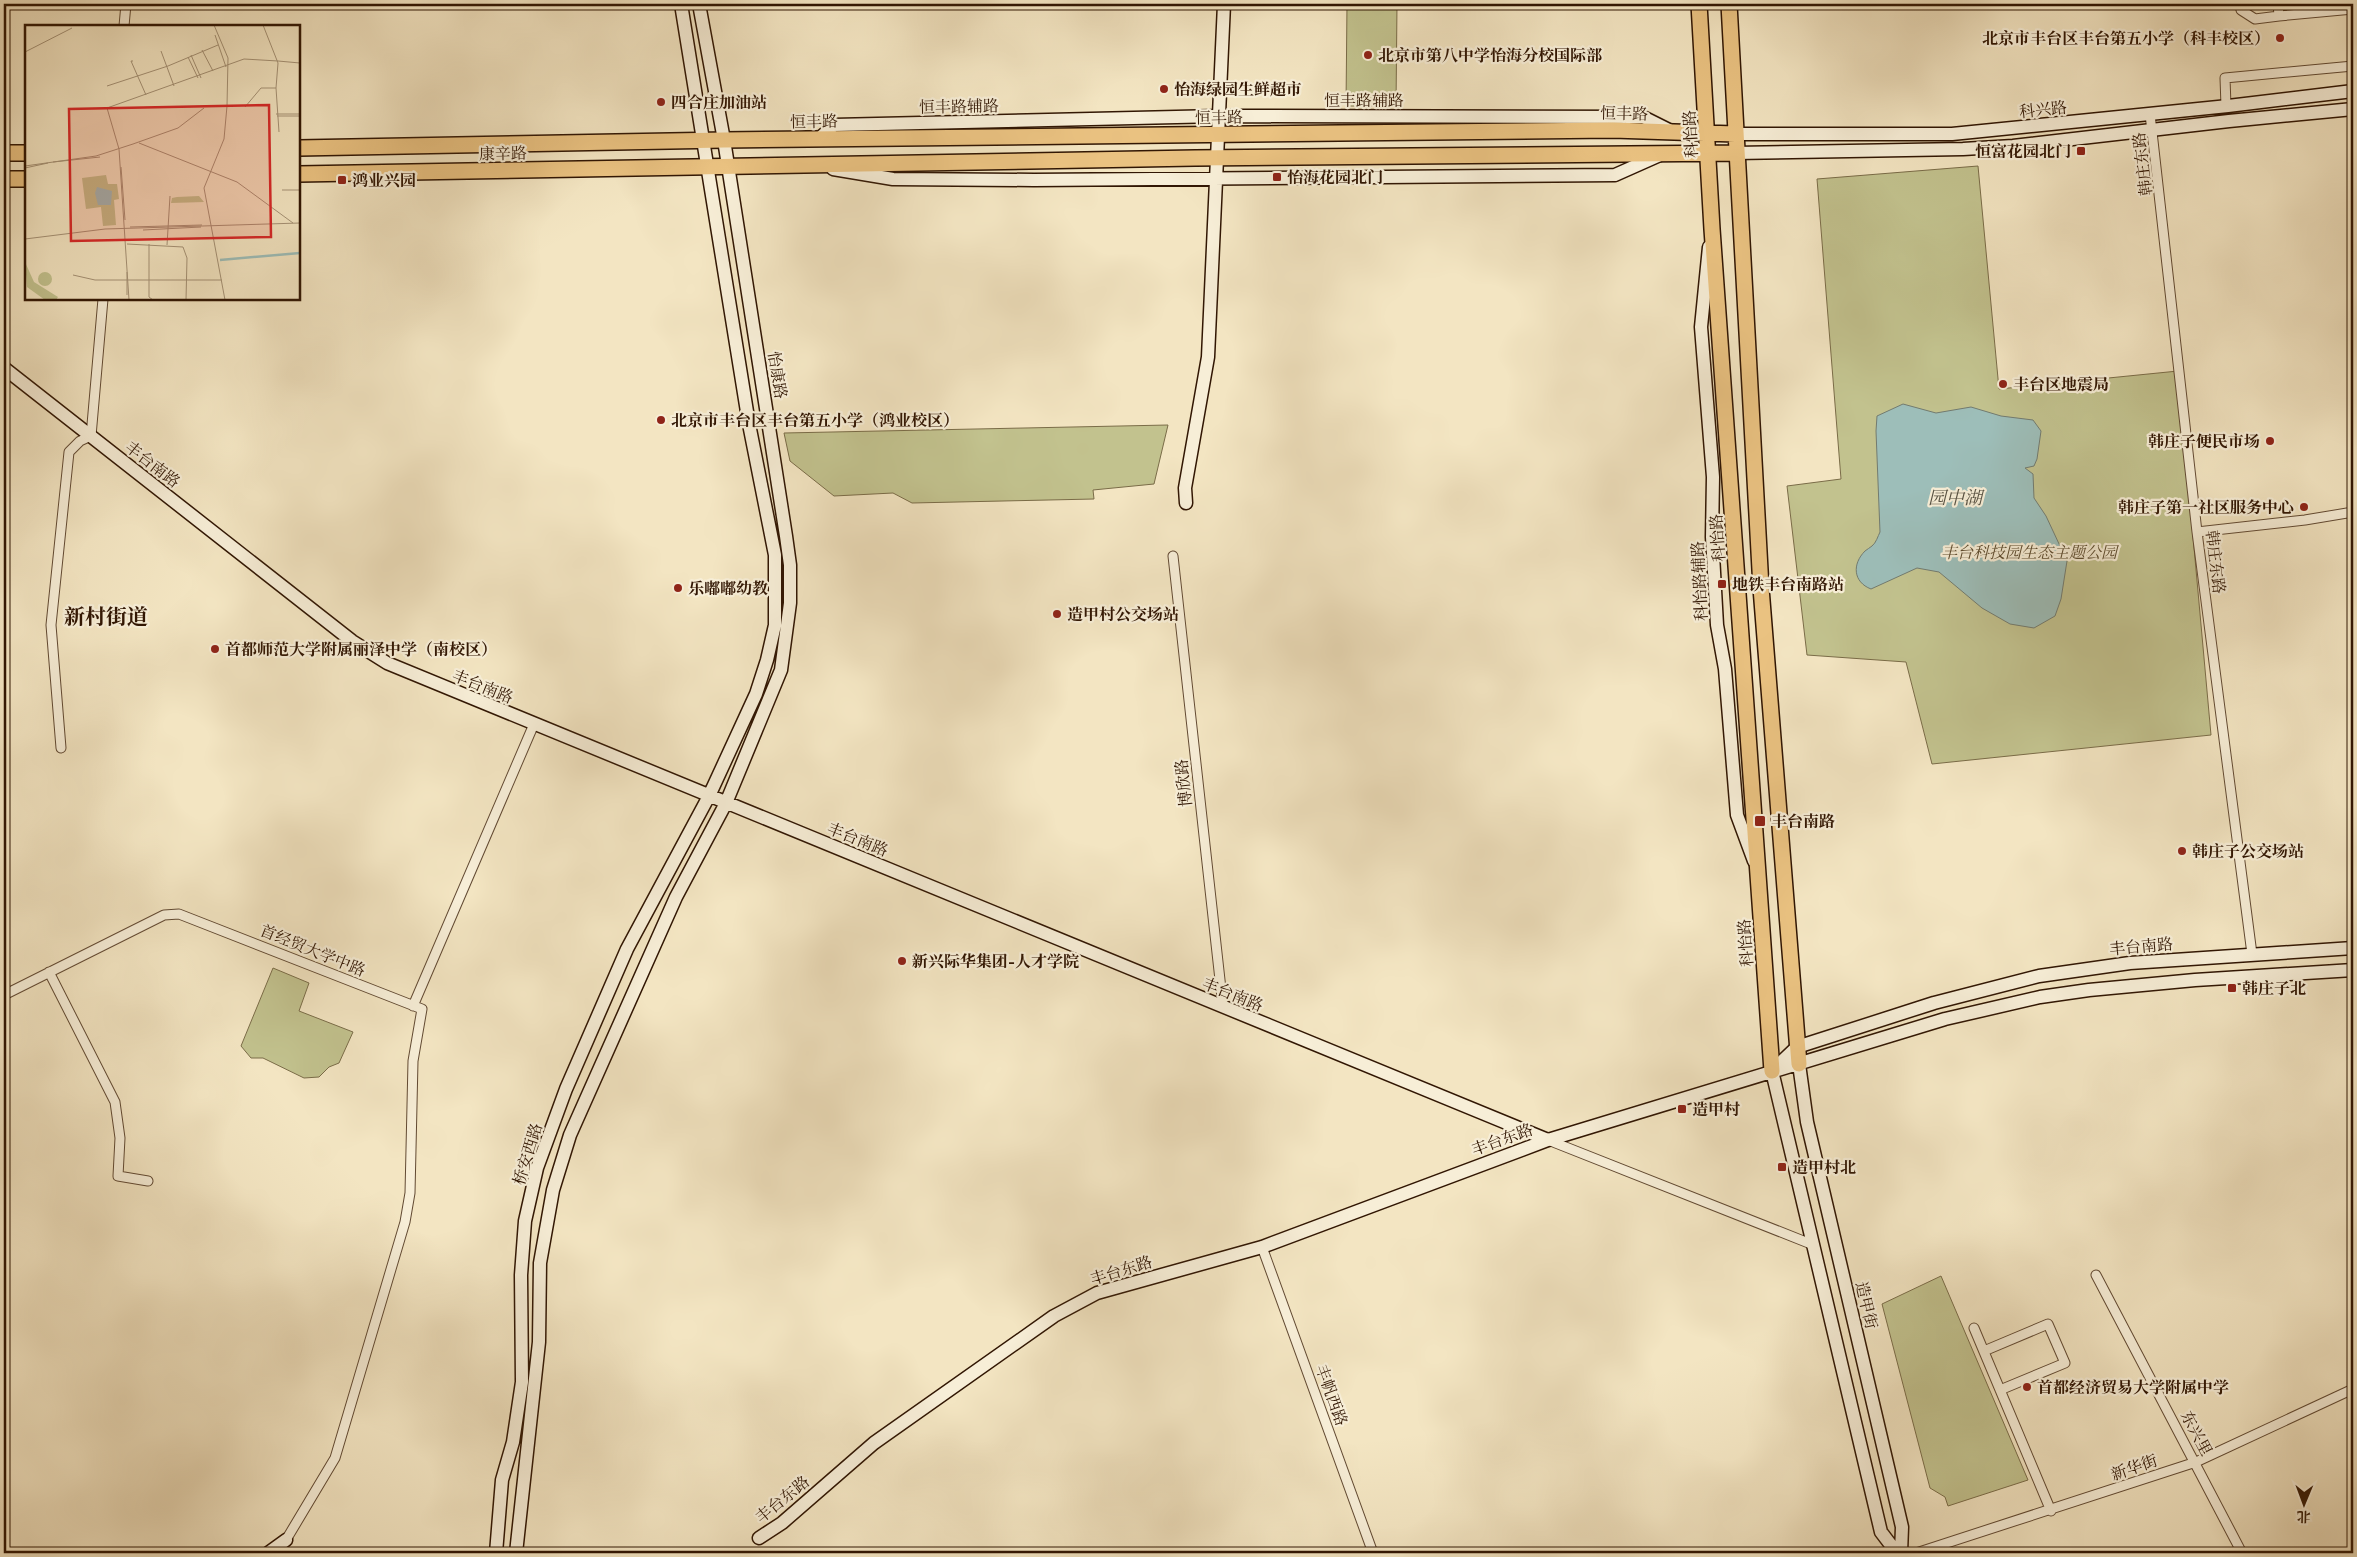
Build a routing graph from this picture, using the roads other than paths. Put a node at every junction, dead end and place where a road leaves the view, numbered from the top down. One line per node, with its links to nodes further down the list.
1 (126, 4): 11 (street)
2 (681, 4): 25 (street)
3 (699, 4): 24 (street, 怡康路)
4 (1224, 4): 17 (street)
5 (1699, 4): 20 (main road, 科怡路)
6 (1729, 4): 22 (main road)
7 (2240, 4): 10 (street)
8 (2278, 4): 10 (street)
9 (2353, 9): 10 (street)
10 (2279, 16)
11 (124, 25)
12 (2353, 66): 14 (street)
13 (2353, 91): 14 (street, 科兴路)
14 (2226, 106): 16 (street, 科兴路)
15 (2353, 109): 18 (street, 科兴路)
16 (2150, 114): 18 (street, 韩庄东路); 22 (street, 科兴路)
17 (1220, 116): 19 (street, 恒丰路辅路); 21 (street); 23 (street, 恒丰路辅路)
18 (2154, 130): 28 (street, 科兴路); 46 (street, 韩庄东路)
19 (1671, 131): 20 (main road, 恒丰路); 21 (main road, 恒丰路)
20 (1707, 133): 22 (main road, 恒丰路); 31 (main road, 科怡路)
21 (1219, 134): 23 (main road, 恒丰路); 32 (street)
22 (1735, 134): 28 (main road)
23 (820, 138): 24 (main road, 恒丰路)
24 (724, 140): 25 (main road, 恒丰路); 35 (street, 怡康路)
25 (703, 141): 26 (main road, 康辛路); 34 (street)
26 (300, 148)
27 (25, 153): 29 (main road)
28 (1735, 153): 31 (main road); 60 (main road)
29 (4, 154)
30 (1661, 154): 31 (main road); 32 (main road); 37 (street)
31 (1708, 154): 40 (main road, 科怡路)
32 (1217, 158): 33 (main road); 37 (street)
33 (811, 165): 35 (main road); 37 (street)
34 (707, 168): 35 (main road); 36 (main road, 康辛路); 50 (street)
35 (728, 168): 51 (street, 怡康路)
36 (300, 174)
37 (1216, 178): 44 (street)
38 (4, 179): 39 (main road)
39 (25, 179)
40 (1712, 229): 52 (main road, 科怡路); 52 (street, 科怡路辅路)
41 (103, 300): 43 (street)
42 (4, 368): 43 (street, 丰台南路)
43 (91, 436): 48 (street, 丰台南路); 49 (street)
44 (1186, 503)
45 (2353, 512): 46 (street)
46 (2197, 532): 54 (street, 韩庄东路)
47 (1173, 556): 59 (street, 博欣路)
48 (534, 724): 50 (street, 丰台南路); 58 (street)
49 (61, 748)
50 (709, 796): 51 (street, 丰台南路); 77 (street, 桥安西路)
51 (726, 803): 59 (street, 丰台南路); 78 (street)
52 (1756, 867): 62 (main road, 科怡路)
53 (2353, 948): 54 (street, 丰台南路)
54 (2252, 954): 60 (street, 丰台南路)
55 (2353, 970): 61 (street, 丰台南路)
56 (49, 972): 57 (street, 首经贸大学中路); 58 (street, 首经贸大学中路); 64 (street)
57 (4, 995)
58 (418, 1007): 75 (street)
59 (1223, 1007): 63 (street, 丰台南路)
60 (1797, 1047): 61 (main road); 62 (street, 丰台南路)
61 (1798, 1064): 62 (street, 丰台南路); 81 (street, 造甲街)
62 (1772, 1071): 63 (street, 丰台南路); 65 (street)
63 (1548, 1140): 65 (street); 66 (street, 丰台东路)
64 (148, 1181)
65 (1811, 1244): 80 (street)
66 (1262, 1247): 74 (street, 丰台东路); 79 (street, 丰帆西路)
67 (2096, 1275): 72 (street, 东兴里)
68 (1974, 1328): 69 (street)
69 (1984, 1351): 71 (street); 71 (street)
70 (2353, 1389): 72 (street, 新华街)
71 (2000, 1390): 73 (street)
72 (2196, 1462): 73 (street, 新华街); 83 (street, 东兴里)
73 (2051, 1510): 82 (street, 新华街)
74 (760, 1538)
75 (286, 1540): 76 (street)
76 (268, 1553)
77 (496, 1553)
78 (516, 1553)
79 (1373, 1553)
80 (1897, 1553)
81 (1901, 1553)
82 (1916, 1553)
83 (2242, 1553)

